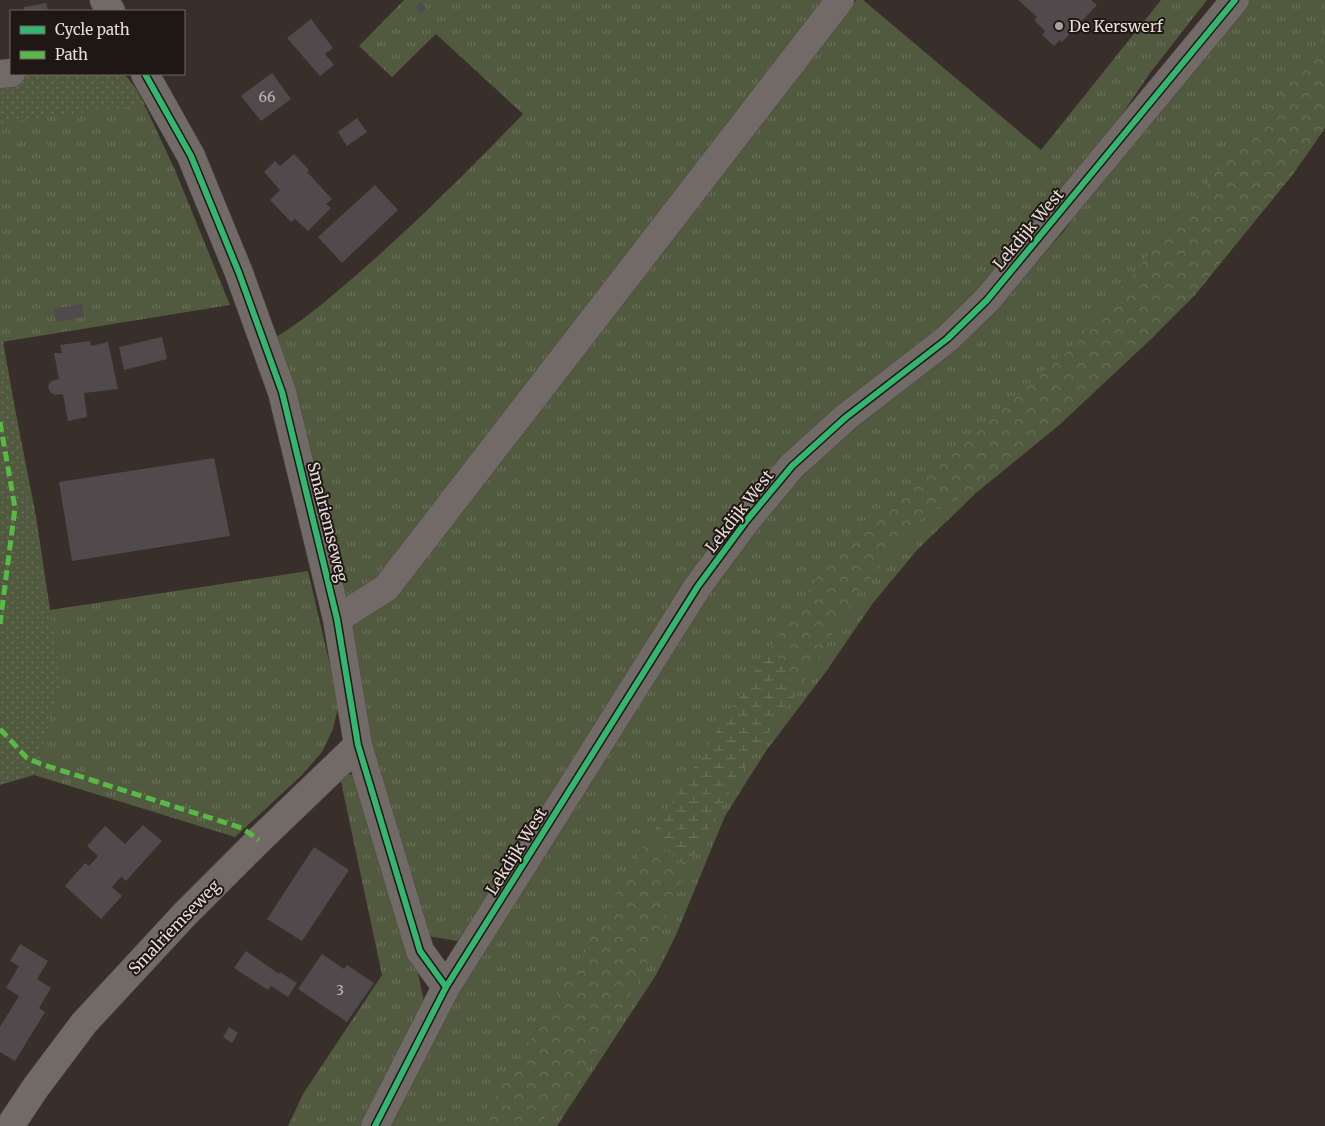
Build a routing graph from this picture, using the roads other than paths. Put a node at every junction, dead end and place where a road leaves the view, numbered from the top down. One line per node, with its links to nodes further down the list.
1 (840, 0): 4 (street)
2 (1235, 0): 6 (street, Lekdijk West)
3 (147, 75): 4 (street, Smalriemseweg)
4 (337, 619): 5 (street, Smalriemseweg)
5 (358, 745): 6 (street, Smalriemseweg); 7 (street, Smalriemseweg)
6 (446, 987): 8 (street, Lekdijk West)
7 (10, 1126)
8 (375, 1126)

